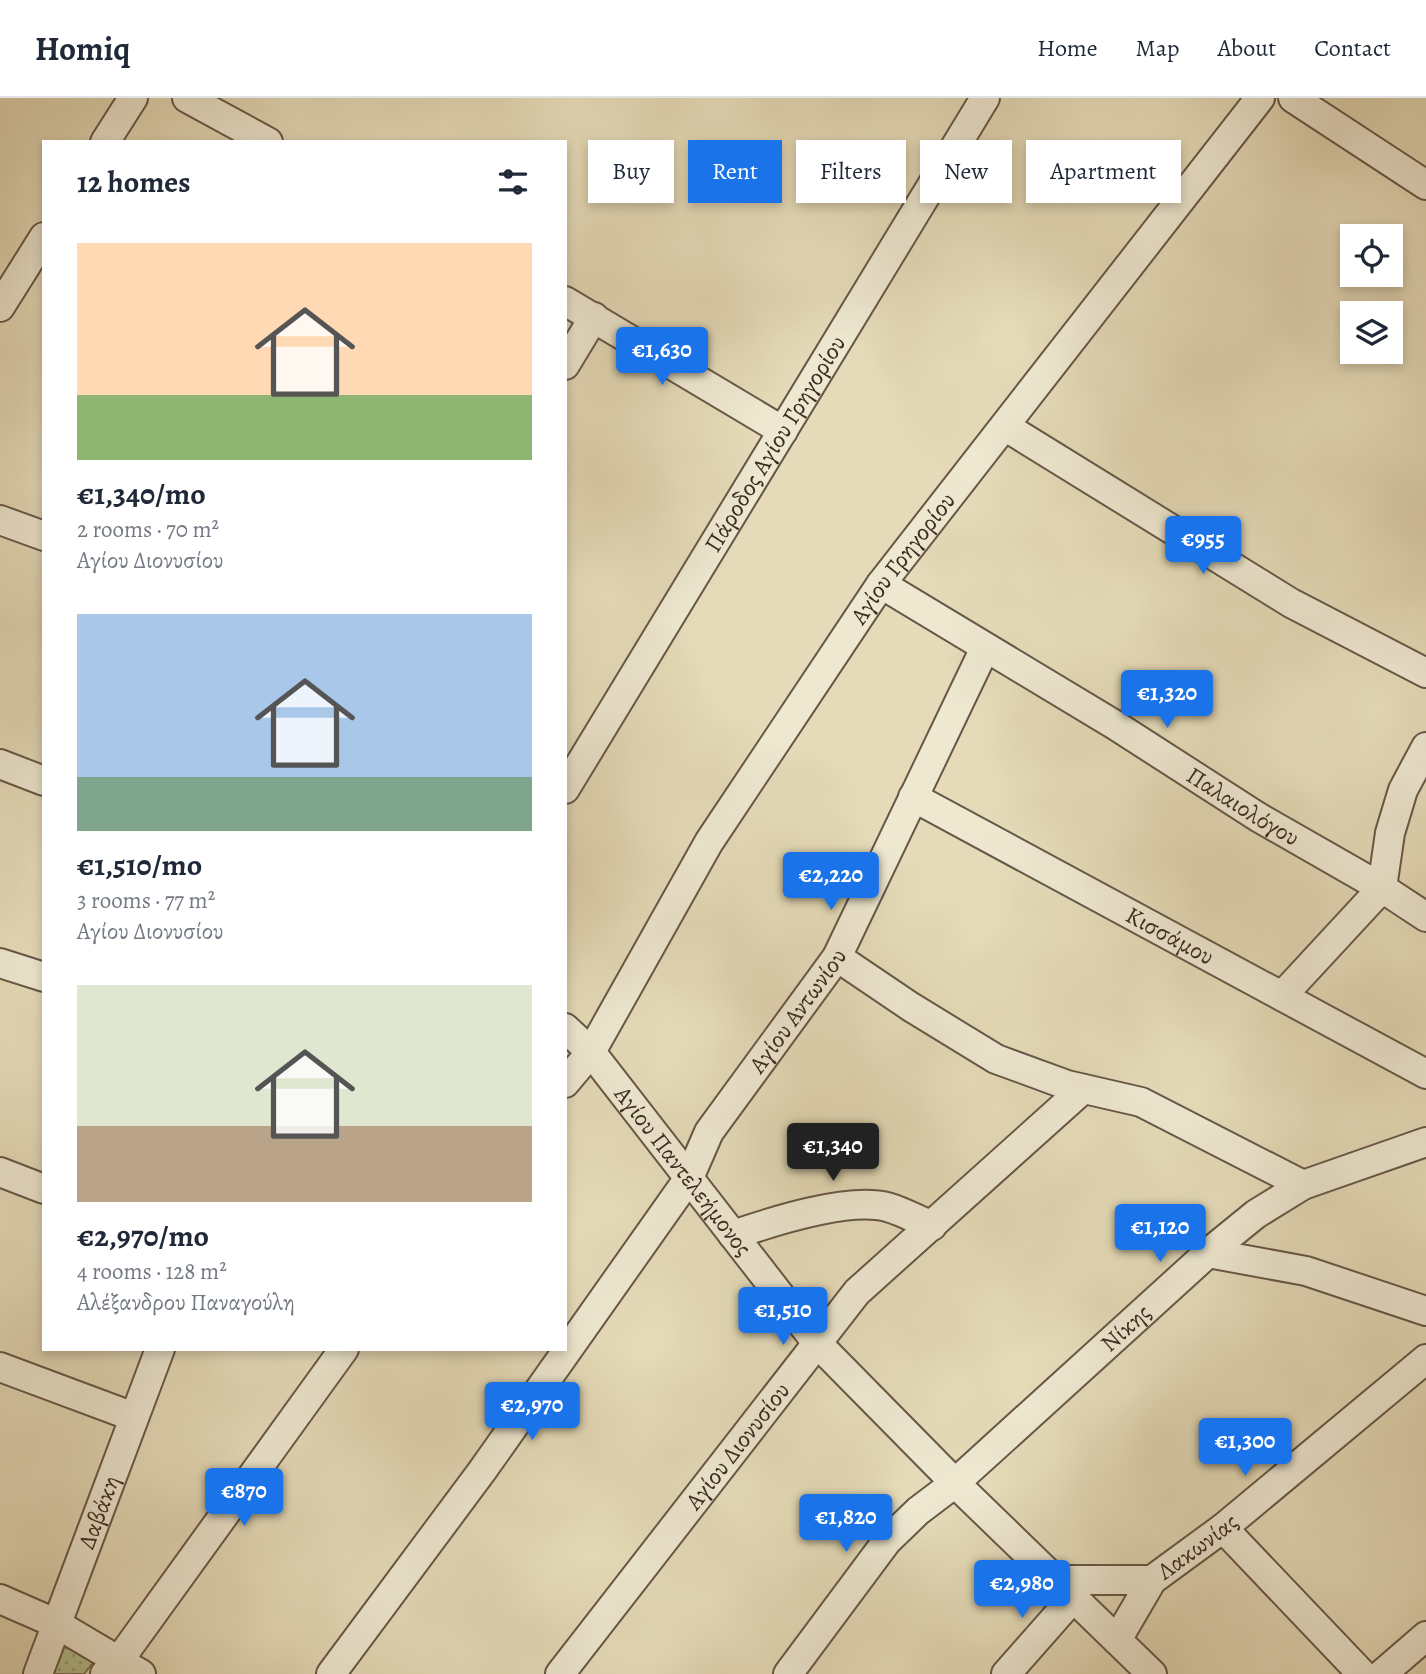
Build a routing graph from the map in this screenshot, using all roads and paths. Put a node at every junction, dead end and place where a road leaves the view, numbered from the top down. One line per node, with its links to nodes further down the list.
1 (133, 98): 6 (street)
2 (187, 98): 7 (street)
3 (985, 98): 15 (street, Πάροδος Αγίου Γρηγορίου)
4 (1260, 98): 14 (street, Αγίου Γρηγορίου)
5 (1293, 98): 8 (street)
6 (106, 140)
7 (264, 140)
8 (1426, 185)
9 (41, 248): 11 (street)
10 (567, 302): 12 (street)
11 (0, 307)
12 (594, 317): 13 (street); 15 (street)
13 (567, 362)
14 (1006, 427): 18 (street, Αγίου Γρηγορίου); 20 (street)
15 (783, 431): 24 (street, Πάροδος Αγίου Γρηγορίου)
16 (0, 520): 17 (street)
17 (41, 530)
18 (881, 584): 19 (street, Παλαιολόγου); 33 (street, Αγίου Γρηγορίου)
19 (985, 648): 25 (street, Αγίου Αντωνίου); 26 (street, Παλαιολόγου)
20 (1426, 673)
21 (1426, 747): 26 (street)
22 (0, 764): 23 (street)
23 (42, 780)
24 (567, 786)
25 (913, 797): 28 (street, Αγίου Αντωνίου); 31 (street, Κισσάμου)
26 (1382, 888): 27 (street, Παλαιολόγου); 31 (street)
27 (1426, 917)
28 (837, 957): 36 (street); 39 (street, Αγίου Αντωνίου)
29 (0, 963): 30 (street)
30 (42, 976)
31 (1282, 996): 34 (street, Κισσάμου)
32 (567, 1030): 33 (street, Αγίου Παντελεήμονος)
33 (591, 1052): 35 (street, Αγίου Γρηγορίου); 39 (street, Αγίου Παντελεήμονος)
34 (1426, 1074)
35 (567, 1081)
36 (1083, 1089): 40 (street); 42 (street, Αγίου Διονυσίου)
37 (1426, 1142): 40 (street, Νίκης)
38 (0, 1172): 41 (street)
39 (689, 1178): 43 (street, Αγίου Παντελεήμονος); 47 (street, Αγίου Αντωνίου)
40 (1303, 1185): 44 (street, Νίκης)
41 (42, 1188)
42 (932, 1226): 43 (street); 46 (street, Αγίου Διονυσίου)
43 (733, 1235): 46 (street, Αγίου Παντελεήμονος)
44 (1208, 1253): 45 (street); 54 (street, Νίκης)
45 (1426, 1311)
46 (817, 1343): 54 (street, Αγίου Παντελεήμονος); 65 (street, Αγίου Διονυσίου)
47 (567, 1350)
48 (159, 1351): 53 (street, Δαβάκη)
49 (343, 1351): 62 (street)
50 (566, 1351): 64 (street, Αγίου Αντωνίου)
51 (1426, 1359): 55 (street, Λακωνίας)
52 (0, 1367): 53 (street)
53 (134, 1417): 59 (street, Δαβάκη)
54 (955, 1483): 57 (street, Αγίου Παντελεήμονος); 66 (street, Νίκης)
55 (1223, 1528): 56 (street, Λακωνίας); 69 (street)
56 (1153, 1580): 57 (street); 61 (street, Λακωνίας)
57 (1064, 1589): 61 (street, Αγίου Παντελεήμονος); 67 (street)
58 (0, 1599): 59 (street)
59 (55, 1623): 62 (street); 63 (street, Δαβάκη)
60 (1426, 1636): 70 (street)
61 (1117, 1640): 68 (street, Αγίου Παντελεήμονος)
62 (122, 1669)
63 (38, 1674)
64 (331, 1674)
65 (560, 1674)
66 (788, 1674)
67 (1006, 1674)
68 (1152, 1674)
69 (1362, 1674)
70 (1381, 1674)

